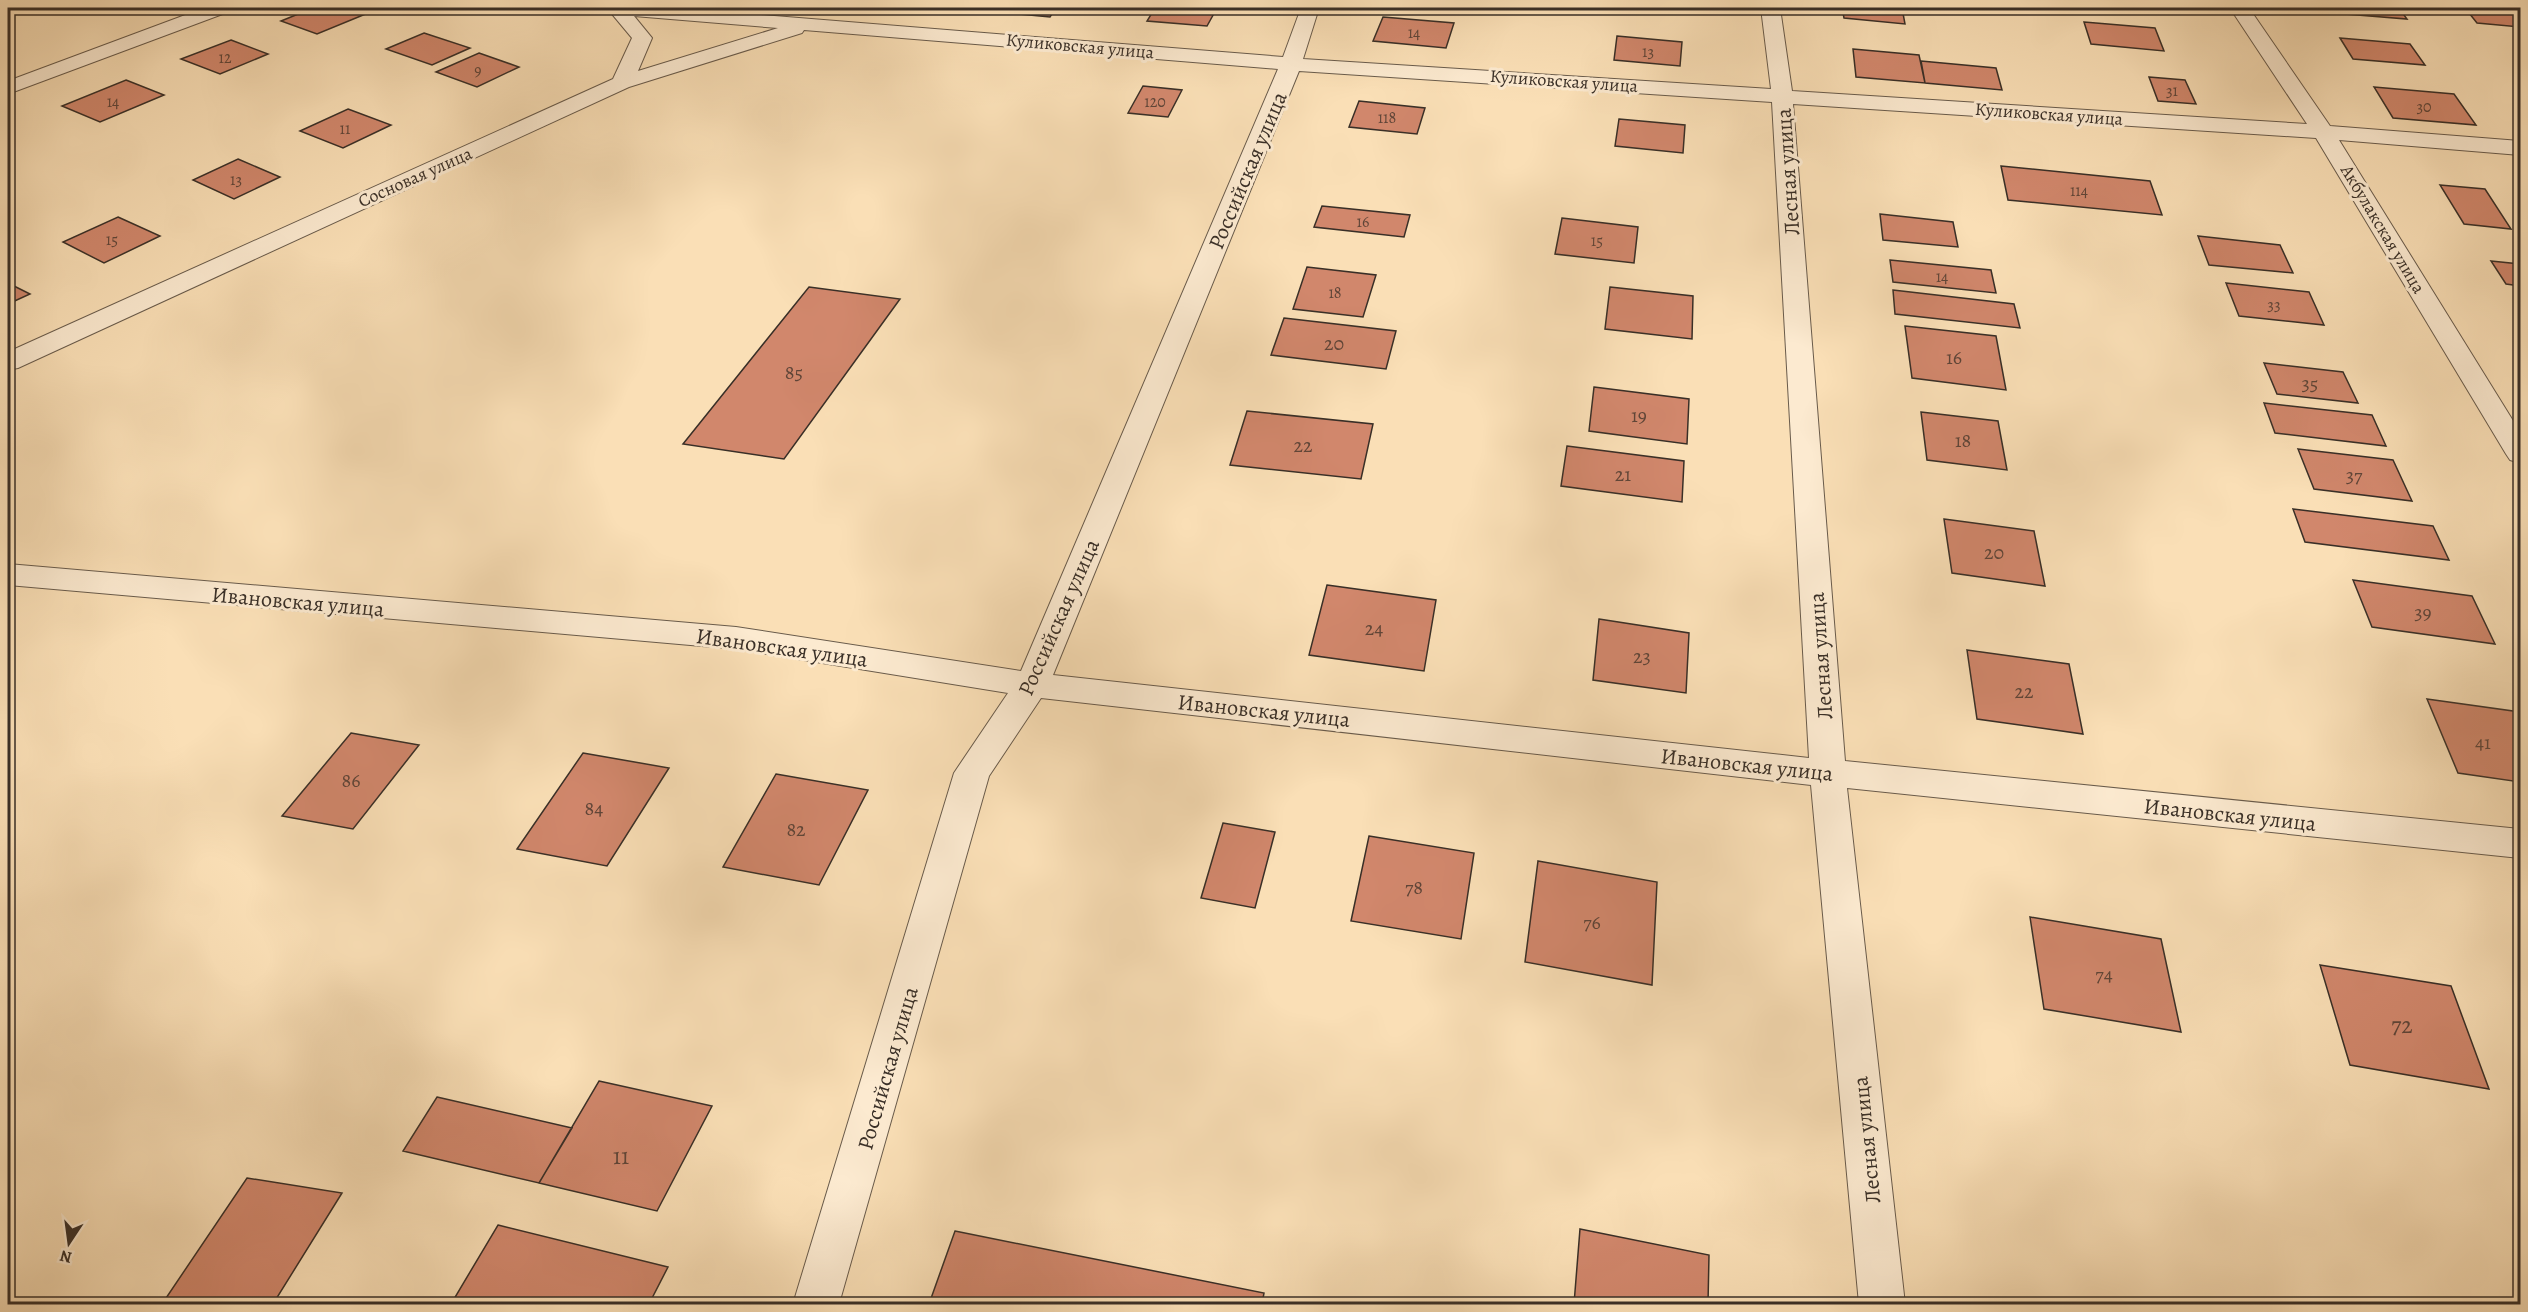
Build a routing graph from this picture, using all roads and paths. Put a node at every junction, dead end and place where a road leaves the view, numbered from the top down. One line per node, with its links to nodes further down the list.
1 (221, 8): 9 (street)
2 (613, 8): 6 (street, Куликовская улица); 8 (street)
3 (1310, 8): 7 (street, Российская улица)
4 (1771, 8): 10 (street, Лесная улица)
5 (2240, 8): 11 (street, Акбулакская улица)
6 (818, 15): 7 (street, Куликовская улица); 8 (street, Сосновая улица)
7 (1291, 64): 10 (street, Куликовская улица); 16 (street, Российская улица)
8 (622, 82): 13 (street, Сосновая улица)
9 (8, 88)
10 (1782, 96): 11 (street, Куликовская улица); 17 (street, Лесная улица)
11 (2323, 132): 12 (street, Куликовская улица); 14 (street, Акбулакская улица)
12 (2520, 148)
13 (8, 362)
14 (2520, 454)
15 (8, 575): 16 (street, Ивановская улица)
16 (1032, 685): 17 (street, Ивановская улица); 19 (street, Российская улица)
17 (1828, 773): 18 (street, Ивановская улица); 20 (street, Лесная улица)
18 (2520, 844)
19 (816, 1305)
20 (1882, 1305)

